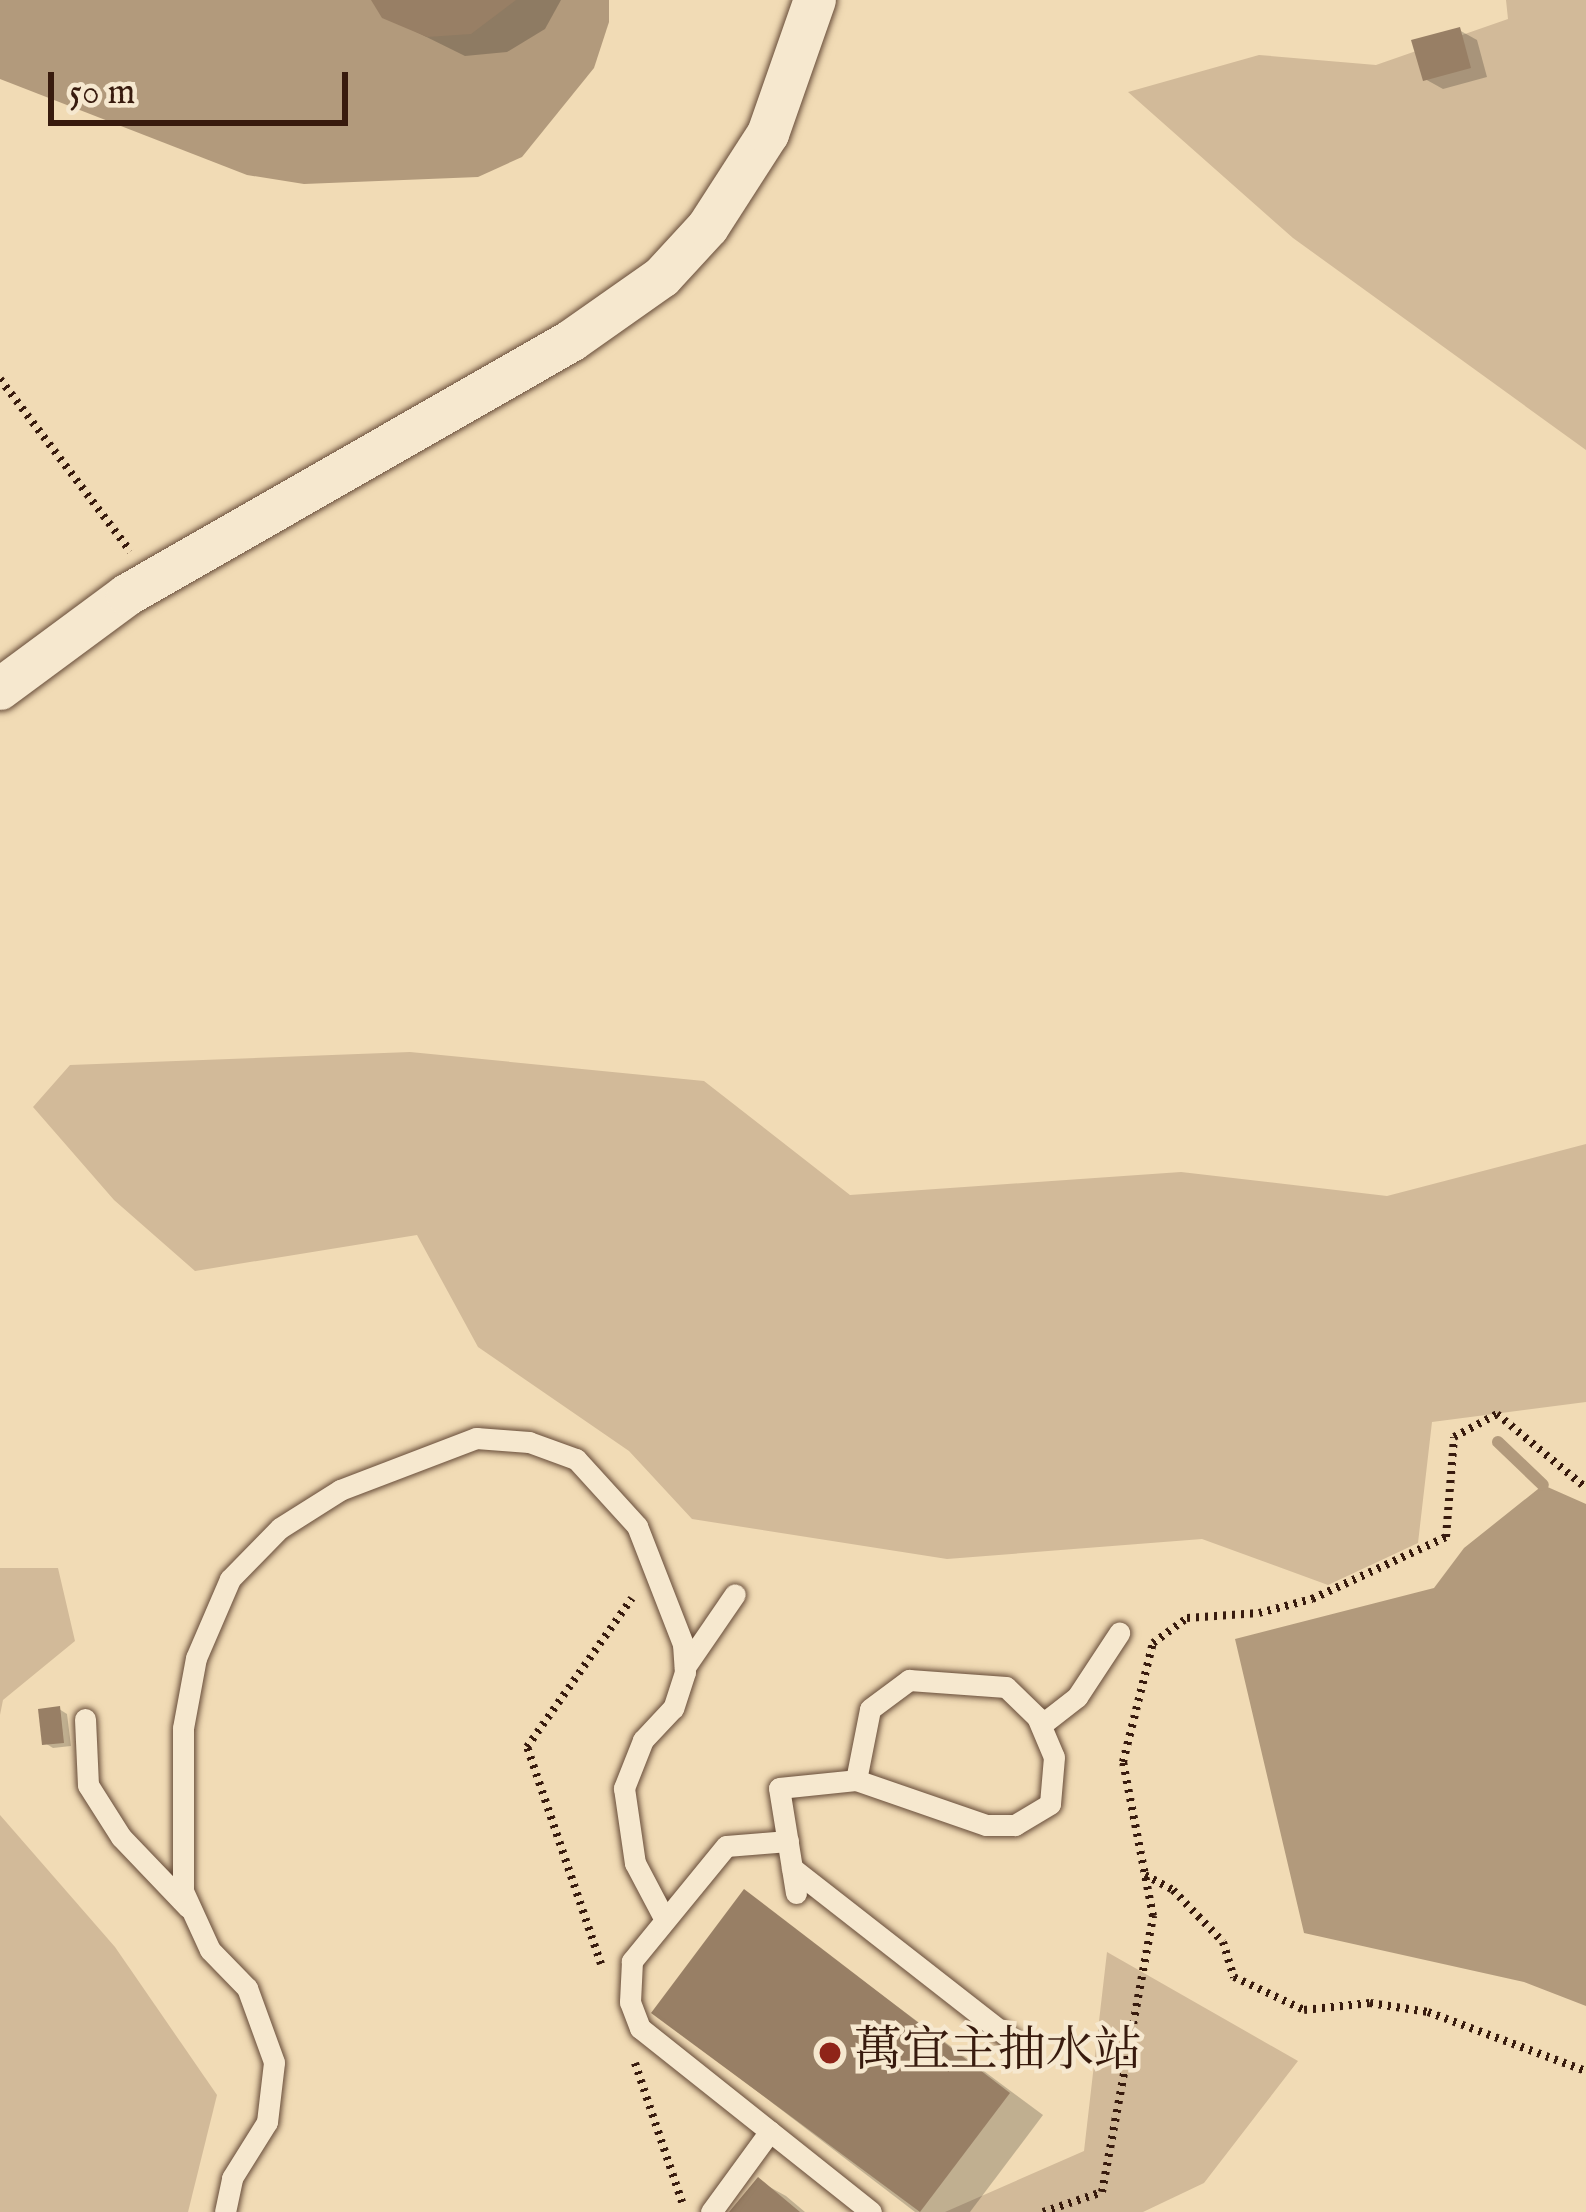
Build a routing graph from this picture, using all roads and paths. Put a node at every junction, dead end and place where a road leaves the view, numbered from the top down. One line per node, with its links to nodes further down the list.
1 (815, 0): 3 (street)
2 (0, 380): 3 (path)
3 (152, 581): 4 (street)
4 (0, 689)
5 (1586, 1488): 15 (path)
6 (654, 1567): 9 (lane); 17 (lane); 19 (path)
7 (735, 1594): 9 (lane)
8 (1119, 1633): 11 (lane)
9 (685, 1667): 18 (lane)
10 (86, 1719): 17 (lane)
11 (1041, 1725): 12 (lane); 12 (lane)
12 (856, 1780): 13 (lane)
13 (788, 1841): 14 (lane); 18 (lane)
14 (793, 1868): 16 (lane); 20 (lane)
15 (1145, 1875): 22 (path); 28 (path)
16 (796, 1893)
17 (193, 1912): 24 (lane)
18 (665, 1920): 23 (lane)
19 (602, 1969)
20 (1020, 2046)
21 (632, 2057): 25 (path)
22 (1586, 2071)
23 (770, 2131): 26 (lane); 27 (lane)
24 (225, 2212)
25 (685, 2212)
26 (711, 2212)
27 (871, 2212)
28 (1043, 2212)

